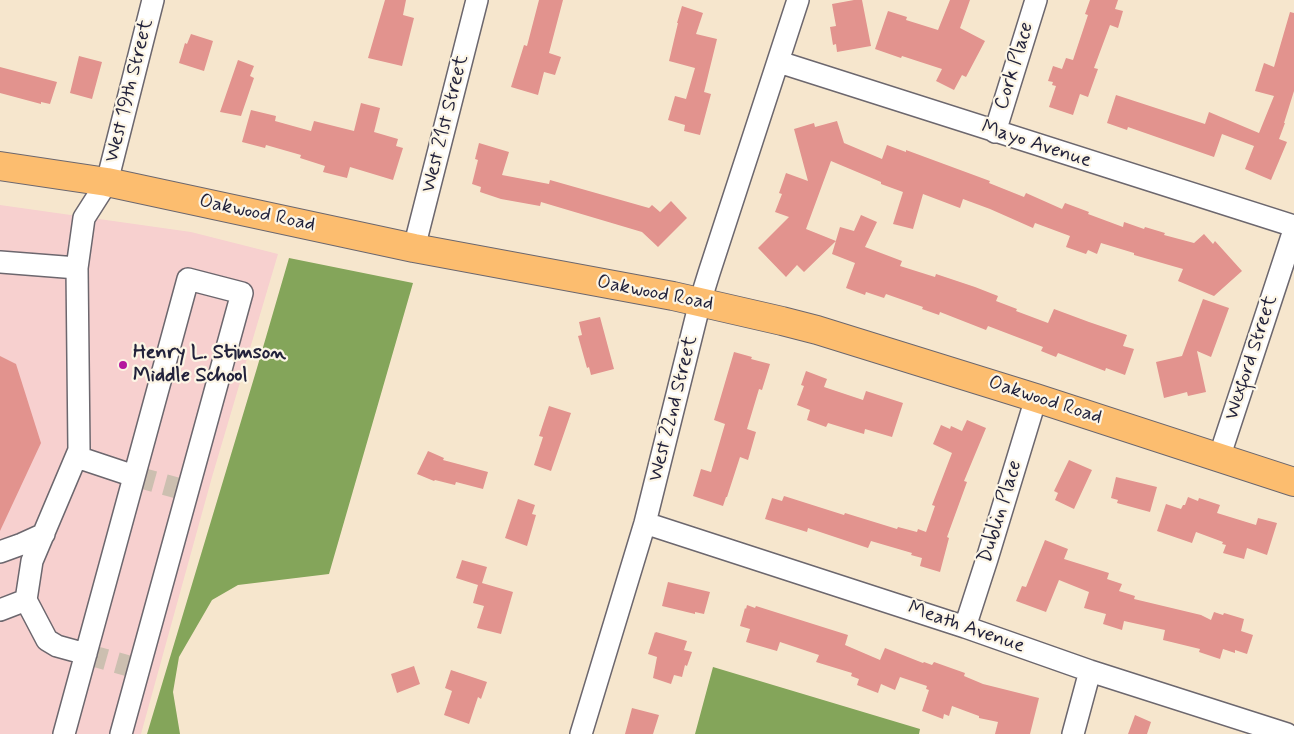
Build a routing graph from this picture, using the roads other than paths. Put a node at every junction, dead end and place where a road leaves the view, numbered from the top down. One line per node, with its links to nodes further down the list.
1 (153, 0): 8 (street, West 19th Street)
2 (477, 0): 11 (street, West 21st Street)
3 (798, 0): 5 (street, West 22nd Street)
4 (1036, 0): 6 (street, Cork Place)
5 (778, 62): 6 (street, Mayo Avenue); 14 (street, West 22nd Street)
6 (995, 132): 9 (street, Mayo Avenue)
7 (0, 166): 8 (main road, Oakwood Road)
8 (107, 182): 11 (main road, Oakwood Road); 13 (street, West 19th Street)
9 (1294, 226)
10 (1294, 230): 17 (street, Wexford Street)
11 (414, 248): 14 (main road, Oakwood Road)
12 (0, 262): 13 (street)
13 (77, 268): 16 (street, West 19th Street)
14 (700, 302): 15 (main road, Oakwood Road); 20 (street, West 22nd Street)
15 (1036, 398): 17 (main road, Oakwood Road); 25 (street, Dublin Place)
16 (77, 457): 18 (street); 21 (street, West 19th Street)
17 (1219, 458): 19 (main road, Oakwood Road)
18 (134, 476): 26 (street); 29 (street)
19 (1294, 482)
20 (645, 523): 25 (street, Meath Avenue); 30 (street, West 22nd Street)
21 (44, 534): 22 (street); 23 (street, West 19th Street)
22 (0, 552)
23 (26, 600): 24 (street); 26 (street)
24 (0, 610)
25 (964, 627): 27 (street, Meath Avenue)
26 (86, 654): 28 (street)
27 (1090, 671): 31 (street); 32 (street, Meath Avenue)
28 (64, 734)
29 (121, 734)
30 (581, 734)
31 (1073, 734)
32 (1287, 734)

